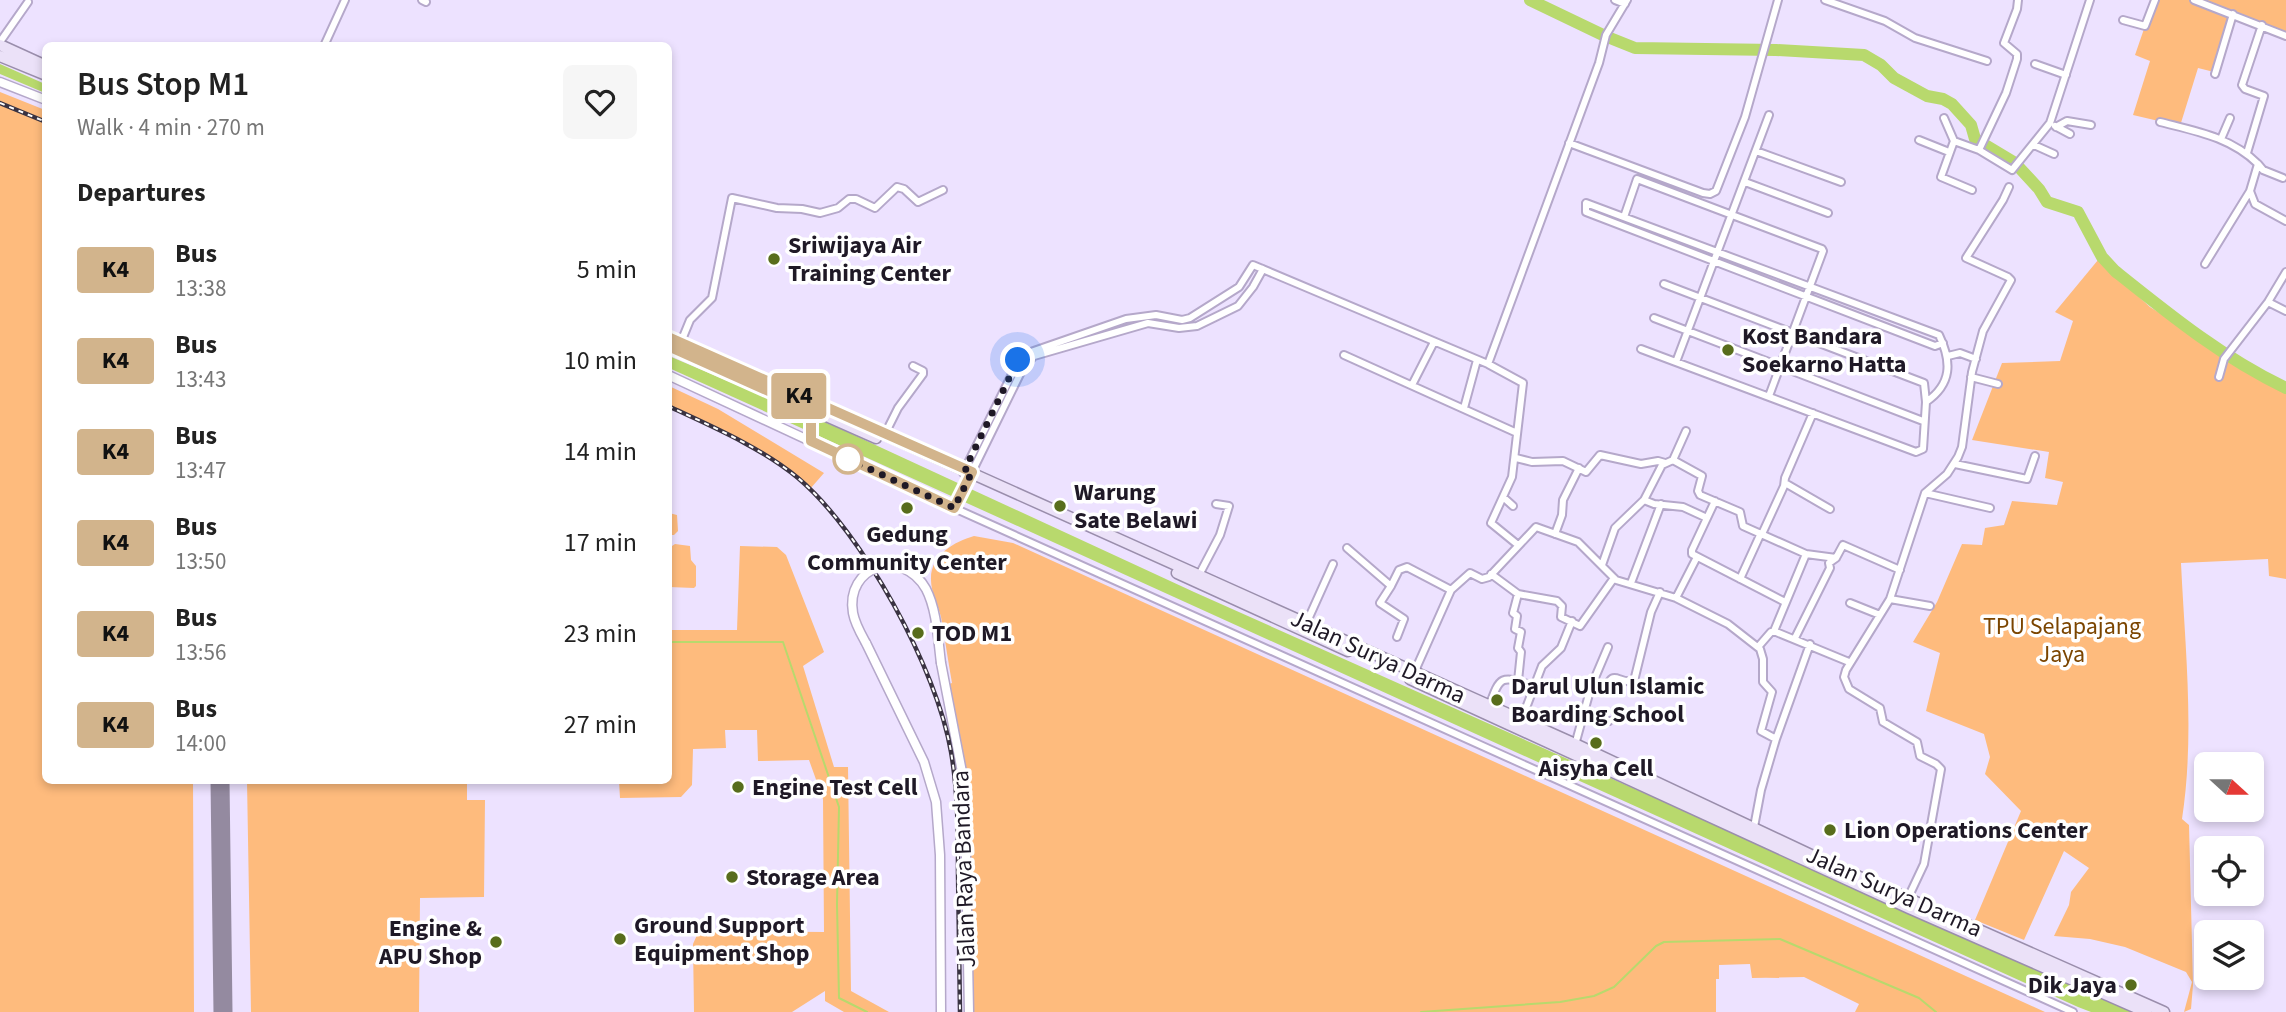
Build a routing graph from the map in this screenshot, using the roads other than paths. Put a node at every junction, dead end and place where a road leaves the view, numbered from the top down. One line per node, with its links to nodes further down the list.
1 (345, 0): 16 (street)
2 (1615, 0): 10 (street)
3 (1778, 0): 37 (street)
4 (1825, 0): 19 (street)
5 (2018, 0): 39 (street)
6 (2090, 0): 24 (street)
7 (2155, 0): 13 (street)
8 (2194, 0): 11 (street)
9 (28, 2): 17 (street)
10 (1626, 2): 37 (street)
11 (2209, 3): 12 (street)
12 (2233, 14): 14 (street); 23 (street)
13 (2123, 20)
14 (2262, 25): 15 (street); 42 (street)
15 (2286, 36)
16 (326, 42)
17 (0, 43): 20 (main road)
18 (0, 56): 22 (main road)
19 (1987, 61)
20 (42, 64)
21 (2035, 64): 24 (street)
22 (42, 73)
23 (2215, 74)
24 (2066, 75): 31 (street)
25 (0, 82): 26 (street)
26 (42, 98)
27 (1769, 115): 40 (street)
28 (1944, 118): 36 (street)
29 (2230, 118): 34 (street)
30 (2160, 122): 34 (street)
31 (2053, 125): 32 (street); 33 (street); 38 (street)
32 (2091, 125)
33 (2070, 134)
34 (2221, 139): 42 (street)
35 (1919, 140): 41 (street)
36 (1954, 141): 39 (street); 41 (street)
37 (1569, 143): 81 (street)
38 (2034, 145): 39 (street); 43 (street)
39 (1981, 146)
40 (1756, 151): 46 (street); 47 (street)
41 (1949, 152): 50 (street)
42 (2247, 153): 44 (street)
43 (2054, 154)
44 (2258, 164): 45 (street); 51 (street)
45 (2283, 178)
46 (1745, 182): 52 (street); 53 (street)
47 (1841, 182)
48 (2009, 187): 78 (street)
49 (943, 190): 71 (street)
50 (1972, 190)
51 (2250, 191): 55 (street); 58 (street)
52 (1828, 213)
53 (1732, 214): 54 (street); 56 (street); 62 (street)
54 (1624, 217): 56 (street); 57 (street)
55 (2286, 221)
56 (1717, 252): 57 (street); 62 (street)
57 (1713, 260): 63 (street); 64 (street)
58 (2205, 264)
59 (1263, 269): 72 (street); 104 (street); 104 (street)
60 (2286, 272): 65 (street)
61 (1664, 284): 64 (street)
62 (1810, 287): 63 (street); 73 (street)
63 (1806, 296): 69 (street); 73 (street)
64 (1699, 298): 68 (street); 69 (street)
65 (2268, 302): 66 (street); 86 (street)
66 (2286, 311)
67 (1654, 318): 68 (street)
68 (1687, 331): 80 (street); 83 (street)
69 (1792, 333): 83 (street); 90 (street)
70 (672, 339): 71 (main road, Jalan Surya Darma)
71 (681, 342): 97 (main road, Jalan Surya Darma)
72 (1434, 342): 79 (street); 88 (street)
73 (1943, 343): 77 (street)
74 (672, 348): 92 (main road, Jalan Surya Darma)
75 (1642, 349): 80 (street)
76 (1344, 355): 88 (street)
77 (1948, 356): 78 (street); 90 (street)
78 (1976, 359): 85 (street)
79 (1476, 360): 81 (street); 91 (street)
80 (1676, 362): 89 (street)
81 (1488, 364): 96 (street)
82 (913, 366): 97 (street)
83 (1780, 366): 89 (street); 94 (street)
84 (672, 377): 98 (street)
85 (1971, 377): 87 (street); 102 (street)
86 (2219, 377)
87 (1998, 384)
88 (1412, 385): 91 (street)
89 (1769, 396): 93 (street)
90 (1926, 402): 94 (street)
91 (1464, 408): 96 (street)
92 (811, 412): 98 (street); 104 (main road, Jalan Surya Darma)
93 (1813, 413): 94 (street); 105 (street)
94 (1923, 421)
95 (1686, 431): 101 (street)
96 (1517, 433): 100 (street)
97 (885, 435): 104 (main road, Jalan Surya Darma)
98 (811, 438): 112 (street)
99 (2035, 456): 102 (street)
100 (1516, 458): 103 (street); 107 (street)
101 (1669, 462): 103 (street); 108 (street); 109 (street)
102 (1955, 464): 106 (street)
103 (1579, 468): 117 (street)
104 (967, 476): 112 (street); 128 (main road, Jalan Surya Darma); 160 (main road, Jalan Surya Darma)
105 (1785, 483): 115 (street); 118 (street)
106 (1925, 493): 114 (street); 126 (street)
107 (1503, 497): 113 (street); 119 (street)
108 (1644, 500): 111 (street); 125 (street)
109 (1715, 501): 116 (street); 118 (street)
110 (1216, 504): 128 (street)
111 (1661, 504): 116 (street); 131 (street)
112 (956, 505): 165 (street)
113 (1513, 506)
114 (1990, 508)
115 (1830, 509)
116 (1707, 518): 122 (street)
117 (1555, 534): 119 (street); 125 (street)
118 (1762, 534): 121 (street); 130 (street)
119 (1518, 545): 127 (street)
120 (1347, 548): 132 (street)
121 (1806, 554): 123 (street); 138 (street)
122 (1697, 557): 130 (street); 136 (street)
123 (1836, 558): 126 (street); 146 (street)
124 (1333, 564): 143 (street)
125 (1602, 565): 129 (street)
126 (1900, 570): 137 (street)
127 (1491, 573): 133 (street); 135 (street)
128 (1199, 575): 143 (main road, Jalan Surya Darma)
129 (1614, 578): 131 (street); 142 (street)
130 (1740, 579): 138 (street)
131 (1631, 583): 134 (street)
132 (1391, 586): 133 (street); 145 (street)
133 (1451, 590): 151 (street)
134 (1660, 592): 136 (street); 154 (street)
135 (1518, 594): 142 (street); 152 (street)
136 (1676, 598): 149 (street)
137 (1890, 599): 140 (street); 141 (street)
138 (1785, 602): 144 (street)
139 (1850, 603): 141 (street)
140 (1930, 606)
141 (1880, 615): 150 (street)
142 (1572, 621): 153 (street)
143 (1306, 624): 151 (main road, Jalan Surya Darma)
144 (1774, 631): 146 (street); 149 (street)
145 (1397, 637)
146 (1796, 638): 147 (street)
147 (1810, 644): 150 (street); 159 (street)
148 (1608, 647): 154 (street)
149 (1758, 647): 159 (street)
150 (1849, 662): 162 (street)
151 (1414, 673): 155 (main road, Jalan Surya Darma)
152 (1518, 681): 153 (street); 155 (street)
153 (1533, 686): 157 (street)
154 (1591, 687): 156 (street)
155 (1489, 707): 157 (main road, Jalan Surya Darma)
156 (1584, 716): 158 (street); 160 (street)
157 (1521, 721): 160 (main road, Jalan Surya Darma)
158 (1609, 721)
159 (1776, 739): 161 (street)
160 (1573, 749): 161 (main road, Jalan Surya Darma); 166 (main road, Jalan Surya Darma)
161 (1754, 827): 162 (main road, Jalan Surya Darma)
162 (1908, 898): 167 (main road, Jalan Surya Darma)
163 (941, 1012): 164 (street, Jalan Raya Bandara, bridge)
164 (969, 1012)
165 (2073, 1012)
166 (2146, 1012)
167 (2164, 1012)

